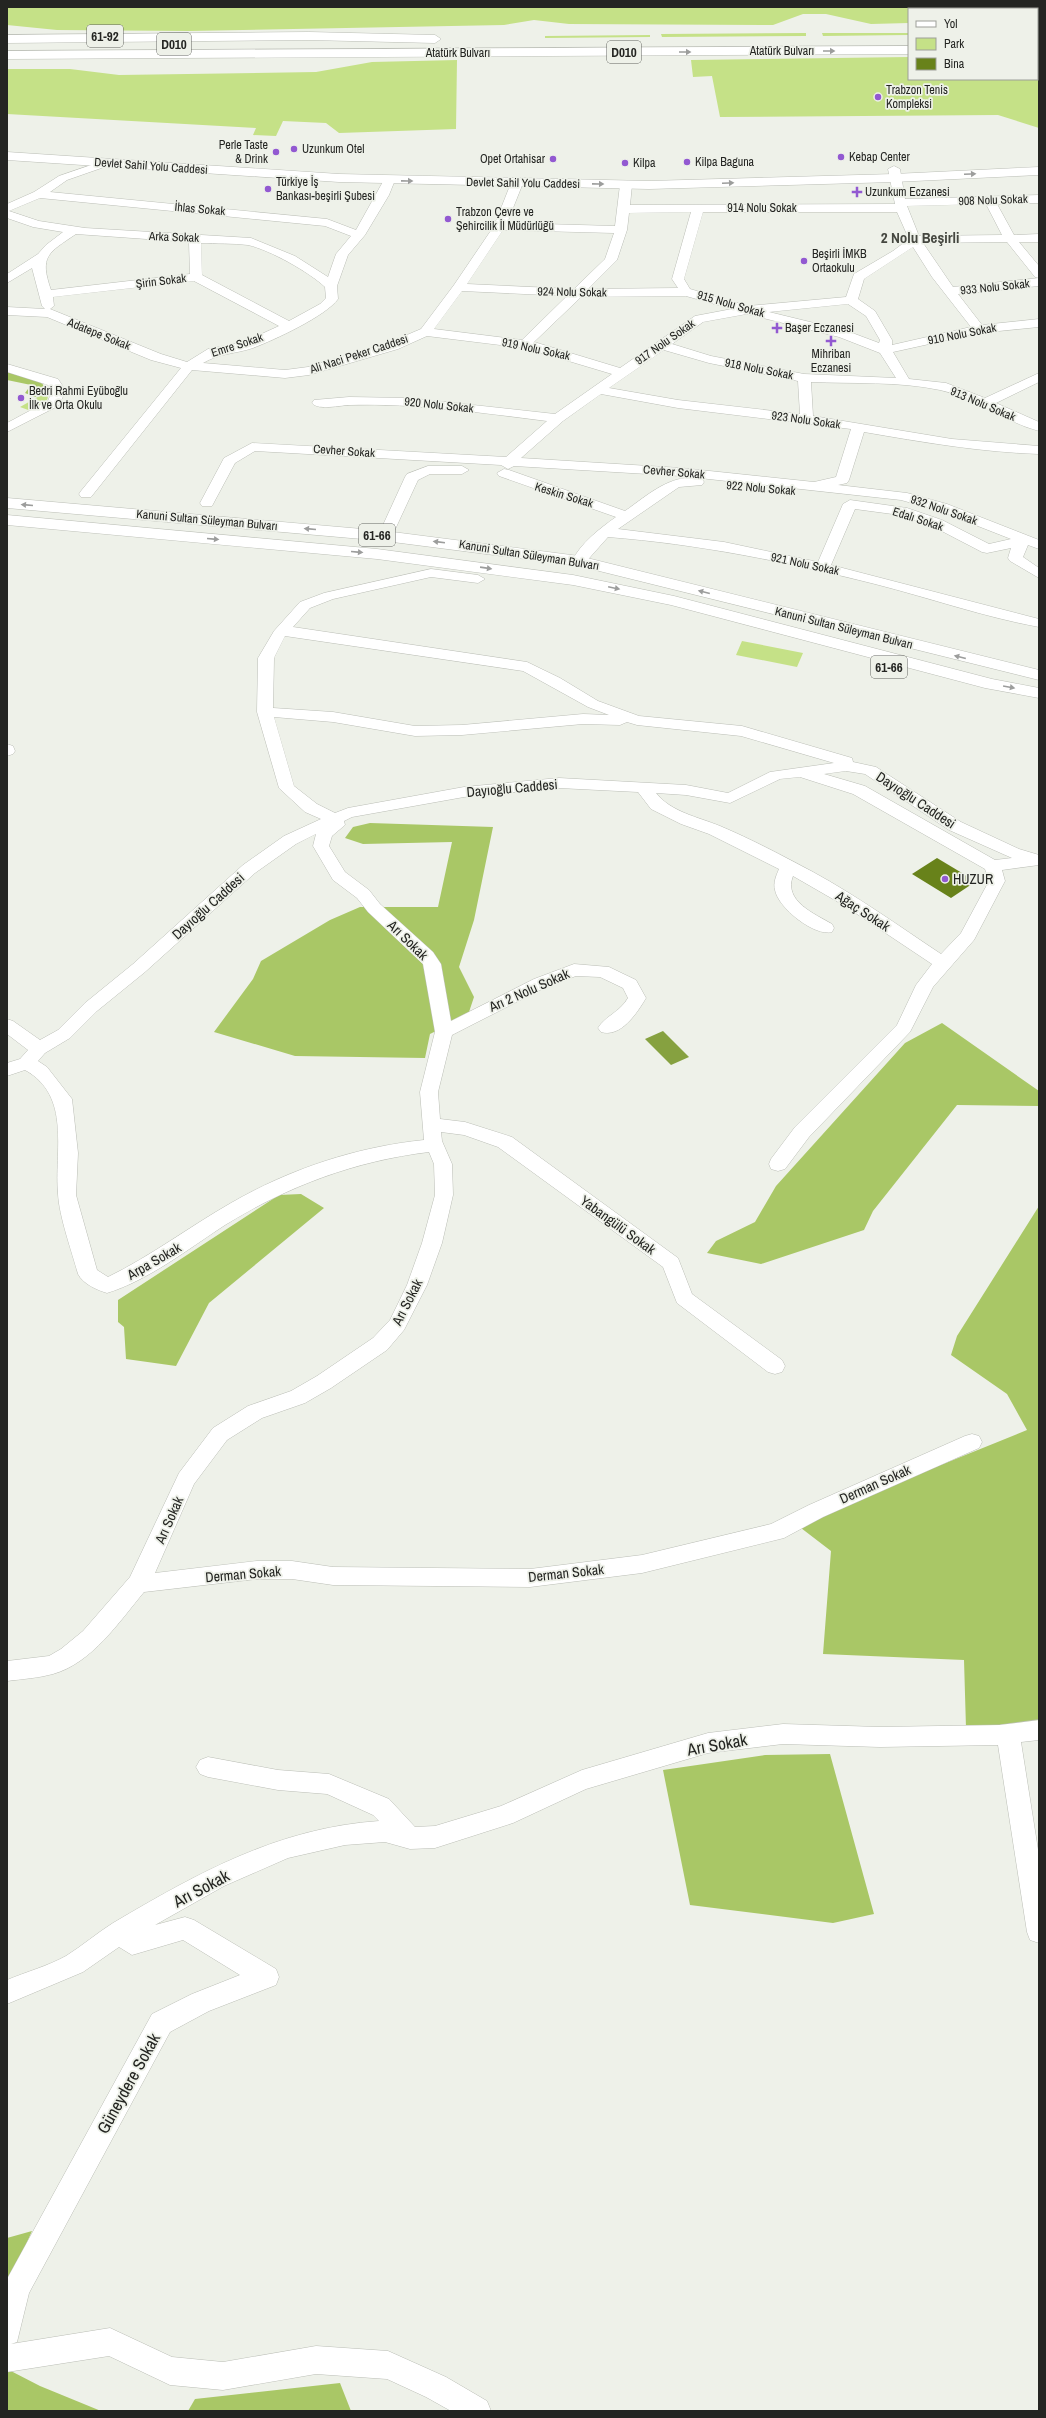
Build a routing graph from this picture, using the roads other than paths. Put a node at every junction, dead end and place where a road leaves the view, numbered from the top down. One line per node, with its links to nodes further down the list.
1 (7, 34): 2 (main road, 61-92)
2 (203, 38): 3 (main road); 4 (main road)
3 (7, 39)
4 (448, 39)
5 (516, 40): 8 (main road)
6 (908, 41): 8 (main road, Atatürk Bulvarı / D010)
7 (7, 45): 9 (main road, Atatürk Bulvarı / D010)
8 (657, 47): 9 (main road, Atatürk Bulvarı / D010); 10 (main road, Atatürk Bulvarı / D010, one-way to 10); 12 (main road)
9 (340, 49): 11 (main road, Atatürk Bulvarı / D010)
10 (908, 50)
11 (7, 55)
12 (7, 63)
13 (7, 147): 19 (main road, Devlet Sahil Yolu Caddesi)
14 (7, 156): 15 (main road, Devlet Sahil Yolu Caddesi)
15 (60, 160): 17 (main road, Devlet Sahil Yolu Caddesi); 20 (street)
16 (1039, 160): 19 (main road, Devlet Sahil Yolu Caddesi)
17 (106, 163): 20 (street); 21 (main road, Devlet Sahil Yolu Caddesi)
18 (1039, 171): 19 (main road, Devlet Sahil Yolu Caddesi, one-way to 18)
19 (894, 174): 23 (main road, Devlet Sahil Yolu Caddesi, one-way to 19); 27 (street)
20 (63, 178): 24 (street)
21 (389, 180): 22 (main road, Devlet Sahil Yolu Caddesi, one-way to 22); 36 (street, Emre Sokak)
22 (517, 183): 23 (main road, Devlet Sahil Yolu Caddesi, one-way to 23); 33 (street, Ali Naci Peker Caddesi)
23 (626, 185): 30 (street)
24 (38, 194): 28 (street); 31 (street, İhlas Sokak)
25 (1039, 199): 26 (street, 908 Nolu Sokak)
26 (990, 201): 27 (street, 908 Nolu Sokak); 38 (street)
27 (900, 205): 29 (street, 914 Nolu Sokak); 40 (street)
28 (7, 208)
29 (698, 208): 30 (street, 914 Nolu Sokak); 49 (street, 915 Nolu Sokak)
30 (624, 209): 35 (street)
31 (241, 212): 36 (street, İhlas Sokak); 41 (street)
32 (7, 214): 34 (street, Arka Sokak)
33 (500, 226): 35 (street); 48 (street, Ali Naci Peker Caddesi)
34 (75, 229): 37 (street, Arka Sokak); 42 (street)
35 (621, 230): 51 (street)
36 (359, 235): 47 (street, Emre Sokak)
37 (195, 237): 41 (street, Arka Sokak); 44 (street)
38 (1010, 238): 39 (street); 40 (street); 43 (street)
39 (1039, 238)
40 (916, 240): 50 (street); 53 (street)
41 (233, 241): 47 (street, Arka Sokak)
42 (42, 257): 45 (street); 52 (street)
43 (1039, 274)
44 (196, 277): 52 (street, Şirin Sokak); 58 (street, Şirin Sokak)
45 (7, 279)
46 (1039, 282): 50 (street, 933 Nolu Sokak)
47 (331, 286): 58 (street, Emre Sokak)
48 (459, 287): 51 (street, 924 Nolu Sokak); 60 (street, Ali Naci Peker Caddesi)
49 (686, 292): 51 (street, 924 Nolu Sokak); 54 (street, 915 Nolu Sokak)
50 (950, 292): 59 (street)
51 (576, 293): 61 (street)
52 (48, 294): 56 (street)
53 (851, 300): 54 (street, 917 Nolu Sokak); 63 (street)
54 (747, 310): 62 (street, 917 Nolu Sokak); 63 (street, 915 Nolu Sokak)
55 (7, 311): 56 (street, Adatepe Sokak)
56 (49, 314): 64 (street, Adatepe Sokak)
57 (1039, 323): 59 (street, 910 Nolu Sokak)
58 (287, 326): 64 (street, Emre Sokak)
59 (979, 329): 63 (street, 910 Nolu Sokak)
60 (425, 332): 61 (street, 919 Nolu Sokak); 64 (street, Ali Naci Peker Caddesi)
61 (525, 344): 66 (street, 919 Nolu Sokak)
62 (662, 345): 66 (street, 917 Nolu Sokak); 68 (street, 918 Nolu Sokak)
63 (885, 350): 69 (street)
64 (189, 366): 84 (street, Emre Sokak)
65 (7, 368): 76 (street)
66 (622, 373): 70 (street, 917 Nolu Sokak)
67 (1039, 377): 72 (street)
68 (804, 378): 69 (street, 918 Nolu Sokak); 74 (street)
69 (905, 382): 72 (street, 913 Nolu Sokak)
70 (600, 390): 73 (street, 917 Nolu Sokak); 74 (street, 923 Nolu Sokak)
71 (319, 403): 73 (street, 920 Nolu Sokak)
72 (985, 403): 75 (street, 913 Nolu Sokak)
73 (558, 418): 80 (street, 917 Nolu Sokak)
74 (807, 418): 77 (street, 923 Nolu Sokak)
75 (1034, 426): 78 (street)
76 (7, 428)
77 (858, 428): 78 (street, 923 Nolu Sokak); 82 (street)
78 (1013, 450): 79 (street, 923 Nolu Sokak)
79 (1039, 450)
80 (511, 460): 81 (street); 82 (street, Cevher Sokak); 86 (street, Cevher Sokak)
81 (504, 473): 87 (street, Keskin Sokak); 92 (street)
82 (813, 488): 87 (street, 922 Nolu Sokak); 94 (street, 932 Nolu Sokak)
83 (7, 490): 89 (main road, 61-66)
84 (86, 494)
85 (7, 503): 89 (main road, Kanuni Sultan Süleyman Bulvarı / 61-66, one-way to 85)
86 (207, 503)
87 (625, 516): 90 (street, 922 Nolu Sokak)
88 (7, 520): 93 (main road, Kanuni Sultan Süleyman Bulvarı / 61-66)
89 (200, 520): 92 (main road, Kanuni Sultan Süleyman Bulvarı / 61-66, one-way to 89)
90 (604, 532): 96 (street); 97 (street, 921 Nolu Sokak)
91 (7, 533): 93 (main road, 61-66)
92 (385, 536): 96 (main road, Kanuni Sultan Süleyman Bulvarı / 61-66, one-way to 92)
93 (188, 537): 101 (main road, Kanuni Sultan Süleyman Bulvarı / 61-66, one-way to 101)
94 (1025, 540): 95 (street, 932 Nolu Sokak); 97 (street, Edalı Sokak); 98 (street)
95 (1039, 545)
96 (579, 561): 100 (main road, Kanuni Sultan Süleyman Bulvarı / 61-66, one-way to 96)
97 (823, 567): 102 (street, 921 Nolu Sokak)
98 (1039, 574)
99 (478, 579): 103 (street)
100 (742, 602): 104 (main road, 61-66); 105 (main road, Kanuni Sultan Süleyman Bulvarı / 61-66, one-way to 100)
101 (740, 620): 106 (main road, Kanuni Sultan Süleyman Bulvarı / 61-66, one-way to 106); 107 (main road, 61-66)
102 (1039, 623)
103 (282, 630): 108 (street); 109 (street)
104 (1039, 661)
105 (1039, 675)
106 (1039, 693)
107 (1039, 708)
108 (265, 712): 109 (street); 113 (street)
109 (637, 720): 110 (street)
110 (870, 770): 111 (street, Dayıoğlu Caddesi); 114 (street, Dayıoğlu Caddesi)
111 (798, 772): 112 (street, Dayıoğlu Caddesi); 115 (street)
112 (642, 788): 113 (street, Dayıoğlu Caddesi); 116 (street, Ağaç Sokak)
113 (335, 819): 121 (street, Arı Sokak); 122 (street, Dayıoğlu Caddesi)
114 (1039, 860): 115 (street)
115 (993, 866): 118 (street)
116 (788, 867): 117 (street); 118 (street, Ağaç Sokak)
117 (826, 928)
118 (942, 963): 127 (street)
119 (7, 1025): 122 (street)
120 (607, 1028): 121 (street, Arı 2 Nolu Sokak)
121 (444, 1032): 125 (street, Arı Sokak)
122 (39, 1049): 123 (street, Dayıoğlu Caddesi)
123 (26, 1063): 124 (street); 126 (street, Arpa Sokak)
124 (7, 1070)
125 (432, 1124): 126 (street, Arı Sokak); 128 (street, Yabangülü Sokak)
126 (435, 1145): 130 (street, Arı Sokak)
127 (778, 1164)
128 (775, 1366)
129 (972, 1442): 130 (street, Derman Sokak)
130 (138, 1584): 131 (street, Arı Sokak)
131 (7, 1671)
132 (1039, 1730): 133 (street, Arı Sokak)
133 (1008, 1734): 135 (street, Arı Sokak); 137 (street)
134 (208, 1767): 135 (street)
135 (410, 1838): 136 (street, Arı Sokak)
136 (120, 1932): 138 (street, Arı Sokak); 139 (street, Güneydere Sokak)
137 (1039, 1932)
138 (7, 1992)
139 (7, 2332)
140 (7, 2358): 141 (street)
141 (477, 2411)

